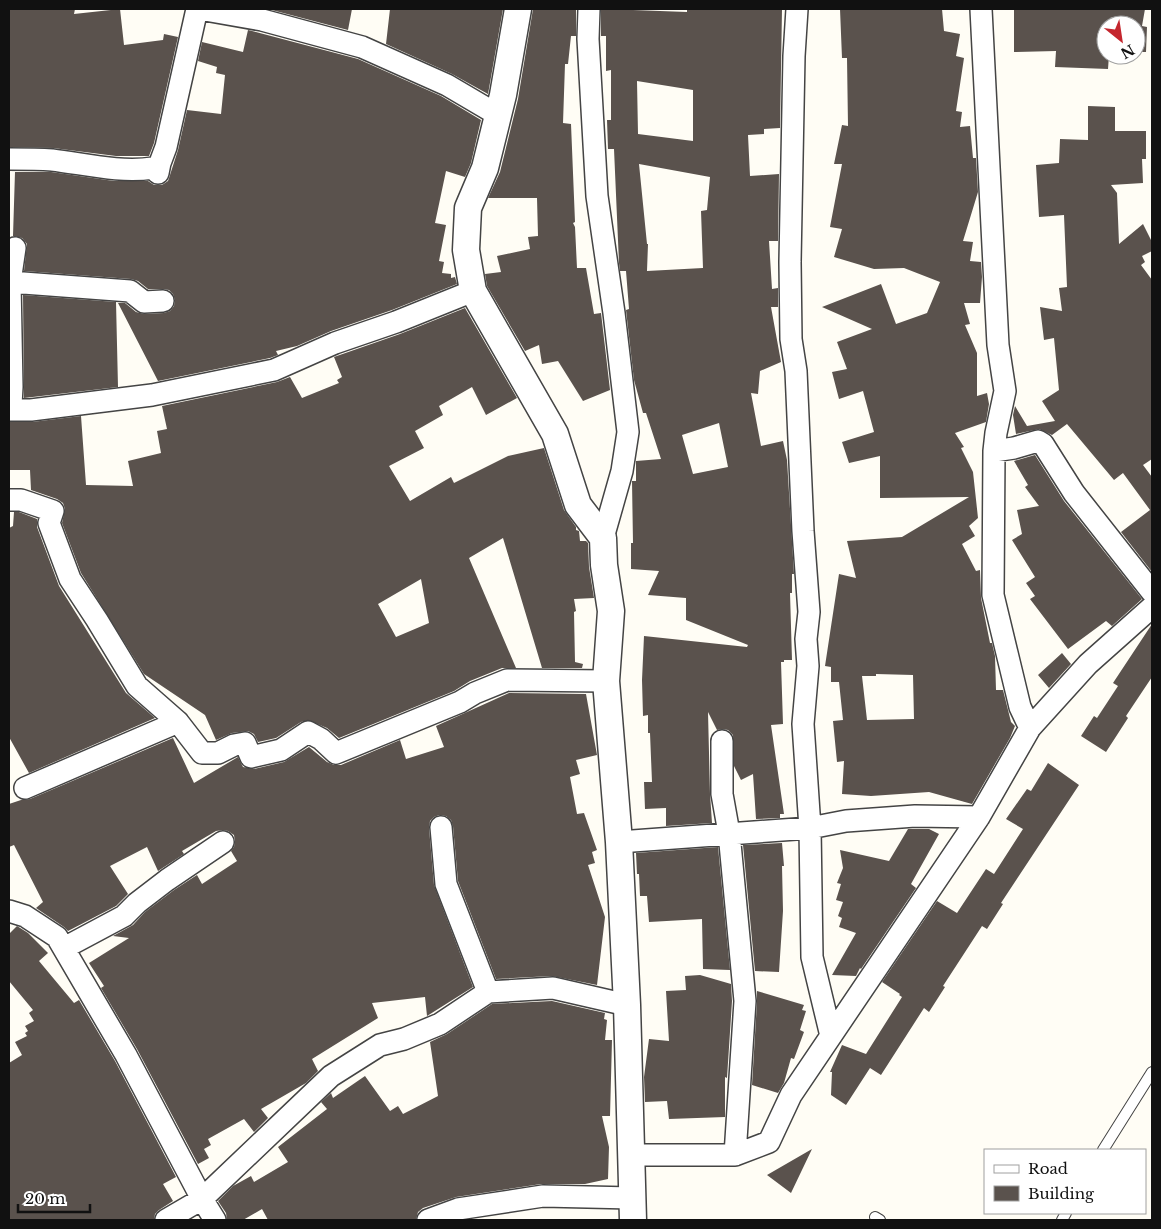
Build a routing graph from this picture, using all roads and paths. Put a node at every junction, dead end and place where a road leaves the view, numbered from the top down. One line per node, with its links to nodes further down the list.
1 (198, 9): 6 (street); 7 (street)
2 (518, 9): 6 (street)
3 (589, 9): 15 (street)
4 (797, 9): 25 (street)
5 (981, 9): 13 (street)
6 (498, 115): 10 (street)
7 (9, 159)
8 (15, 248): 9 (street)
9 (10, 282): 11 (street); 12 (street)
10 (473, 291): 12 (street); 15 (street)
11 (162, 301)
12 (9, 409)
13 (994, 451): 16 (street); 20 (street)
14 (9, 500): 19 (street)
15 (603, 538): 18 (street)
16 (1152, 592)
17 (1152, 607): 20 (street)
18 (606, 681): 19 (street); 28 (street)
19 (178, 722): 22 (street)
20 (1030, 728): 23 (street)
21 (722, 741): 26 (street)
22 (25, 788)
23 (979, 817): 25 (street); 33 (street)
24 (441, 827): 31 (street)
25 (810, 828): 26 (street); 33 (street)
26 (729, 833): 28 (street); 37 (street)
27 (223, 842): 30 (street)
28 (619, 842): 32 (street)
29 (9, 911): 30 (street)
30 (64, 948): 38 (street)
31 (488, 992): 32 (street); 38 (street)
32 (627, 1005): 36 (street)
33 (831, 1036): 37 (street)
34 (1152, 1072): 35 (lane)
35 (1104, 1149)
36 (631, 1155): 37 (street); 39 (street)
37 (736, 1155)
38 (202, 1199): 40 (street); 41 (street)
39 (633, 1209): 42 (street)
40 (166, 1220)
41 (215, 1220)
42 (428, 1220)

